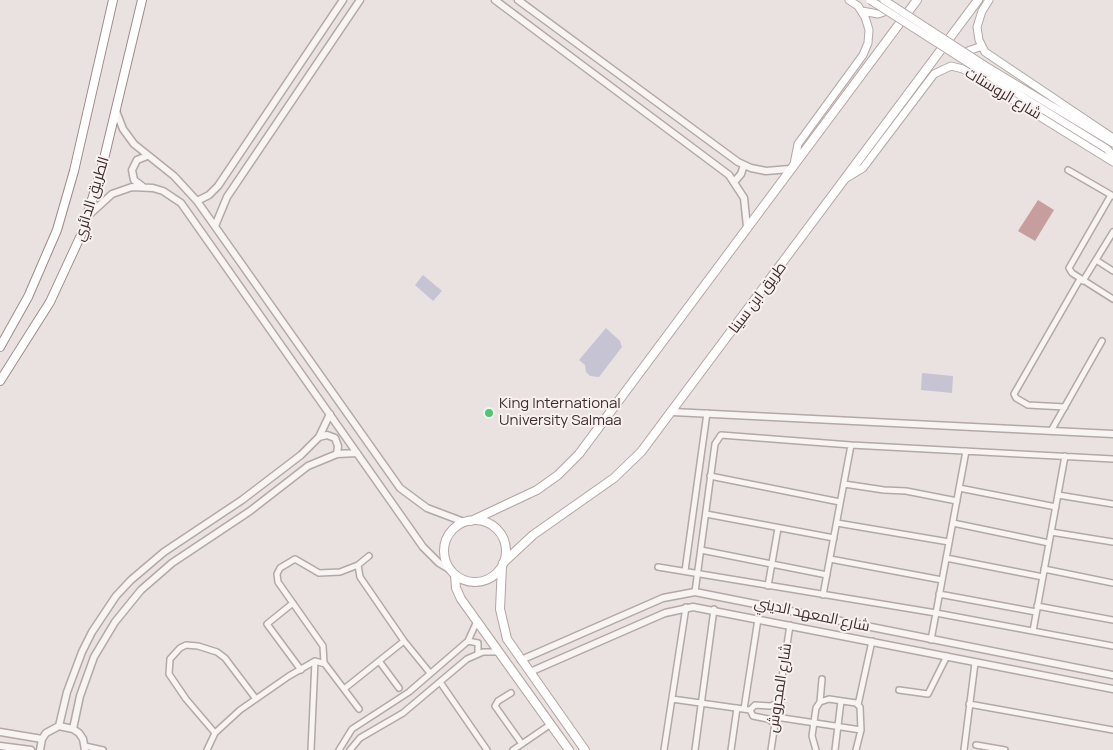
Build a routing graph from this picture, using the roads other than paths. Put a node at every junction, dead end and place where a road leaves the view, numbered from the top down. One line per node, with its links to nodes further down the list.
1 (113, 0): 43 (main road, الطريق الدائري)
2 (142, 0): 18 (main road, الطريق الدائري)
3 (343, 0): 30 (street)
4 (360, 0): 32 (street)
5 (495, 0): 28 (street)
6 (518, 0): 24 (street)
7 (849, 0): 14 (main road)
8 (870, 0): 17 (main road, bridge)
9 (884, 0): 17 (main road, bridge)
10 (888, 0): 14 (main road)
11 (917, 0): 25 (main road)
12 (978, 0): 27 (main road, طريق ابن سينا)
13 (989, 0): 15 (main road, شارع الروستات)
14 (862, 11): 25 (main road)
15 (982, 46): 16 (main road); 19 (main road, شارع الروستات)
16 (958, 67): 23 (main road, شارع الروستات); 27 (main road, شارع الروستات)
17 (983, 68): 20 (main road); 22 (main road)
18 (116, 111): 21 (street); 34 (main road, الطريق الدائري)
19 (1113, 138)
20 (1113, 143)
21 (147, 156): 29 (street); 33 (street)
22 (1113, 156)
23 (1113, 162)
24 (744, 165): 25 (street); 28 (street)
25 (792, 167): 36 (main road)
26 (1068, 170): 31 (street)
27 (845, 179): 46 (main road, طريق ابن سينا)
28 (735, 181): 36 (street)
29 (143, 186): 34 (street); 48 (street)
30 (218, 186): 32 (street); 33 (street)
31 (1112, 196): 40 (street)
32 (227, 198): 35 (street)
33 (197, 200): 35 (street)
34 (89, 215): 44 (main road, الطريق الدائري)
35 (215, 226): 67 (street)
36 (747, 227): 67 (main road)
37 (1113, 232): 38 (street)
38 (1096, 260): 39 (street); 40 (street)
39 (1113, 271)
40 (1081, 280): 41 (street); 45 (street)
41 (1113, 299)
42 (1102, 341): 45 (street)
43 (0, 347)
44 (0, 381)
45 (1065, 407): 49 (street)
46 (673, 412): 47 (street); 80 (main road, طريق ابن سينا)
47 (707, 413): 49 (street); 86 (street)
48 (330, 414): 51 (street); 54 (street)
49 (1051, 431): 50 (street)
50 (1113, 434)
51 (319, 437): 55 (street); 152 (street)
52 (851, 444): 53 (street); 58 (street); 59 (street)
53 (966, 451): 56 (street); 60 (street)
54 (357, 453): 55 (street); 84 (street)
55 (336, 454): 154 (street)
56 (1066, 456): 57 (street); 61 (street)
57 (1113, 459)
58 (710, 476): 63 (street); 66 (street)
59 (844, 484): 62 (street); 63 (street)
60 (959, 488): 62 (street); 65 (street)
61 (1058, 495): 64 (street); 65 (street)
62 (957, 501): 69 (street)
63 (840, 502): 68 (street)
64 (1113, 504)
65 (1056, 507): 71 (street)
66 (706, 514): 70 (street); 76 (street)
67 (468, 522): 80 (main road); 84 (main road)
68 (837, 523): 72 (street); 73 (street)
69 (953, 523): 73 (street); 75 (street)
70 (778, 528): 72 (street); 81 (street)
71 (1051, 532): 74 (street); 75 (street)
72 (834, 538): 79 (street)
73 (949, 542): 78 (street)
74 (1113, 542)
75 (1049, 543): 85 (street)
76 (701, 550): 81 (street); 87 (street)
77 (369, 556): 82 (street)
78 (946, 558): 90 (street); 91 (street)
79 (830, 559): 88 (street); 91 (street)
80 (502, 564): 89 (main road); 120 (main road)
81 (772, 564): 88 (street); 93 (street)
82 (358, 565): 97 (street); 111 (street)
83 (658, 567): 86 (street)
84 (449, 569): 89 (main road)
85 (1044, 569): 90 (street); 92 (street)
86 (685, 571): 87 (street)
87 (697, 573): 93 (street); 94 (street)
88 (827, 574): 96 (street)
89 (455, 575): 105 (main road)
90 (1043, 578): 98 (street)
91 (942, 580): 95 (street)
92 (1113, 583)
93 (768, 586): 96 (street)
94 (695, 592): 103 (street, شارع المعهد الديني); 120 (street, شارع المعهد الديني)
95 (939, 594): 101 (street); 102 (street)
96 (824, 595): 102 (street)
97 (294, 603): 123 (street); 125 (street)
98 (1037, 606): 101 (street); 106 (street)
99 (686, 607): 100 (street, شارع المعهد الديني); 127 (street, شارع المعهد الديني); 138 (street)
100 (714, 609): 104 (street, شارع المعهد الديني); 141 (street)
101 (1036, 612): 109 (street)
102 (936, 613): 109 (street); 110 (street)
103 (818, 617): 108 (street); 110 (street, شارع المعهد الديني)
104 (758, 619): 107 (street, شارع المعهد الديني); 147 (street)
105 (477, 620): 113 (street); 115 (main road)
106 (1113, 620)
107 (790, 625): 108 (street, شارع المعهد الديني); 142 (street, شارع المجروش)
108 (815, 630): 112 (street, شارع المعهد الديني)
109 (1033, 631): 114 (street)
110 (931, 640): 116 (street); 119 (street, شارع المعهد الديني)
111 (404, 641): 122 (street); 128 (street)
112 (872, 641): 116 (street, شارع المعهد الديني); 144 (street)
113 (468, 642): 117 (street); 128 (street)
114 (1113, 646)
115 (499, 652): 117 (street); 150 (main road)
116 (928, 652): 118 (street, شارع المعهد الديني)
117 (478, 654): 131 (street)
118 (947, 656): 124 (street, شارع المعهد الديني); 135 (street)
119 (1024, 657): 126 (street); 129 (street, شارع المعهد الديني)
120 (521, 660): 127 (main road)
121 (315, 661): 123 (street); 125 (street); 168 (street)
122 (379, 661): 132 (street); 133 (street)
123 (324, 663): 133 (street)
124 (976, 663): 126 (street, شارع المعهد الديني); 143 (street)
125 (301, 670): 137 (street)
126 (1022, 670): 134 (street, شارع المعهد الديني)
127 (530, 672): 174 (main road)
128 (430, 674): 169 (street)
129 (1113, 675)
130 (822, 679): 140 (street)
131 (440, 682): 170 (street); 171 (street)
132 (399, 688)
133 (344, 689): 146 (street)
134 (1113, 689)
135 (899, 690)
136 (511, 693): 160 (street)
137 (256, 699): 158 (street); 158 (street)
138 (672, 699): 141 (street); 175 (street)
139 (842, 701): 140 (street); 144 (street); 153 (street)
140 (820, 702): 149 (street)
141 (702, 703): 145 (street); 176 (street)
142 (778, 703): 147 (street); 148 (street, شارع المجروش)
143 (969, 704): 156 (street); 182 (street)
144 (858, 705): 155 (street)
145 (737, 708): 147 (street); 177 (street)
146 (359, 709)
147 (747, 709): 151 (street)
148 (776, 718): 149 (street); 151 (street, شارع المجروش)
149 (814, 723): 153 (street); 179 (street)
150 (551, 724): 160 (street); 173 (main road)
151 (775, 724): 178 (street, شارع المجروش)
152 (59, 726): 154 (street); 159 (street)
153 (838, 727): 155 (street); 180 (street)
154 (73, 729): 163 (street)
155 (861, 730): 181 (street)
156 (1113, 730)
157 (0, 732): 159 (street)
158 (215, 733): 167 (street)
159 (42, 739): 165 (street)
160 (522, 744): 172 (street)
161 (976, 745): 183 (street)
162 (0, 746): 164 (street)
163 (85, 748): 166 (street)
164 (31, 750)
165 (40, 750)
166 (103, 750)
167 (207, 750)
168 (311, 750)
169 (339, 750)
170 (350, 750)
171 (487, 750)
172 (513, 750)
173 (569, 750)
174 (585, 750)
175 (664, 750)
176 (695, 750)
177 (731, 750)
178 (771, 750)
179 (816, 750)
180 (835, 750)
181 (856, 750)
182 (964, 750)
183 (1005, 750)

